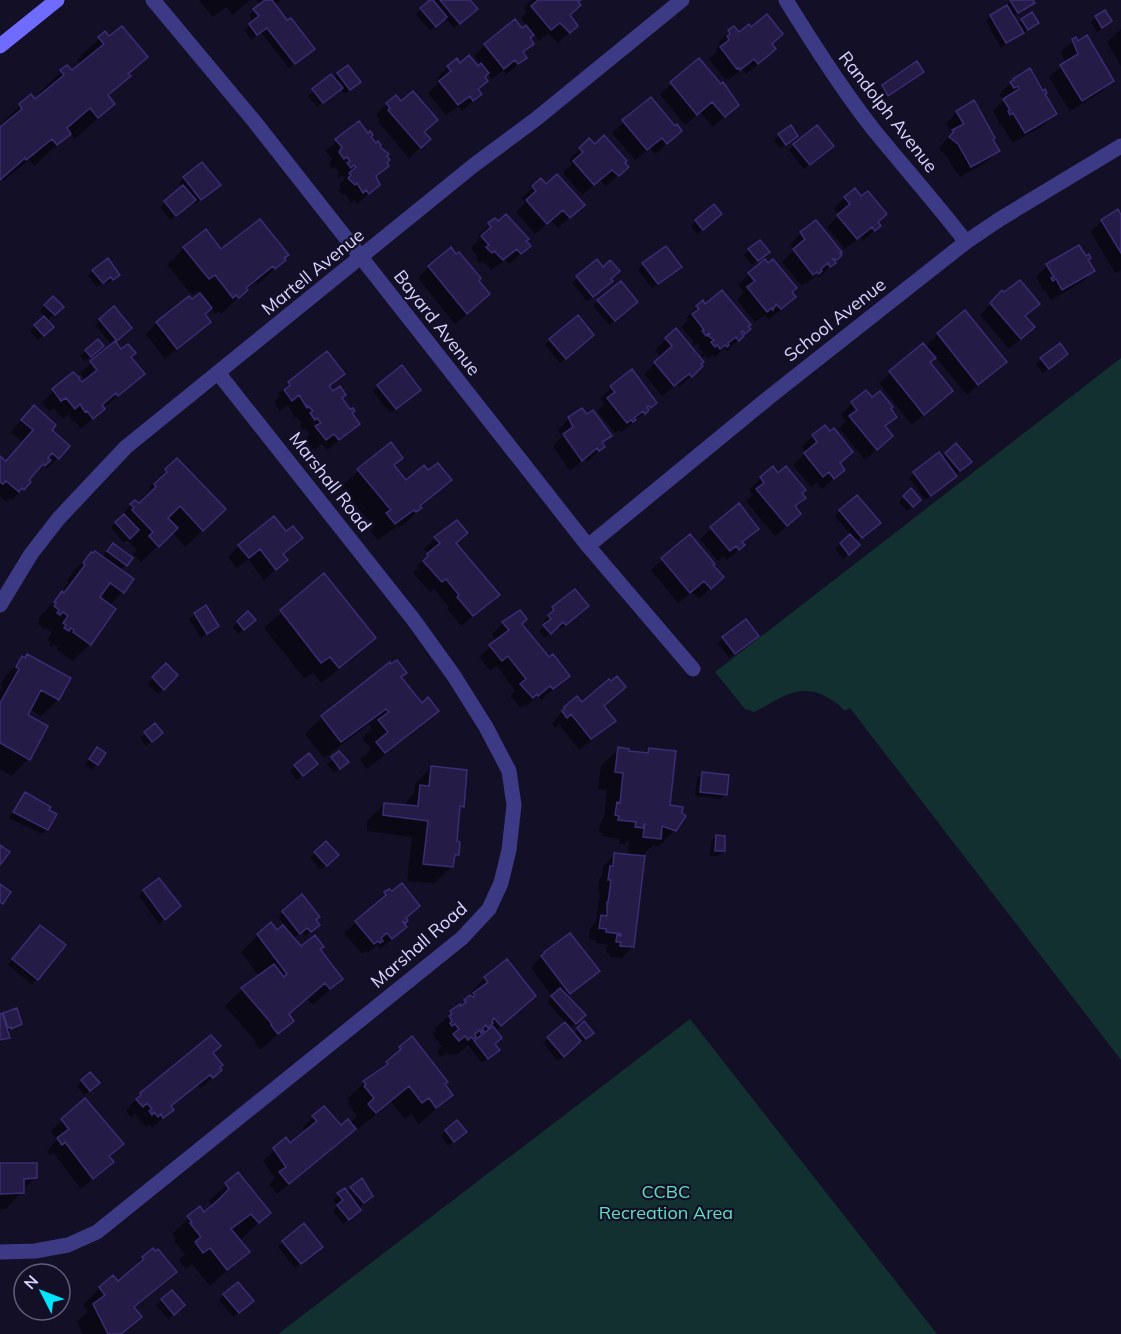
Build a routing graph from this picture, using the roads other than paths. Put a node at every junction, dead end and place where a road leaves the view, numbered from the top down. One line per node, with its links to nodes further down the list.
1 (57, 0): 5 (main road)
2 (153, 0): 8 (street, Bayard Avenue)
3 (682, 0): 8 (street, Martell Avenue)
4 (786, 0): 7 (street, Randolph Avenue)
5 (0, 46)
6 (1121, 146): 7 (street, School Avenue)
7 (966, 242): 10 (street, School Avenue)
8 (362, 258): 9 (street, Martell Avenue); 10 (street, Bayard Avenue)
9 (219, 374): 11 (street, Martell Avenue); 13 (street, Marshall Road)
10 (588, 546): 12 (street, Bayard Avenue)
11 (0, 605)
12 (693, 669)
13 (0, 1252)

